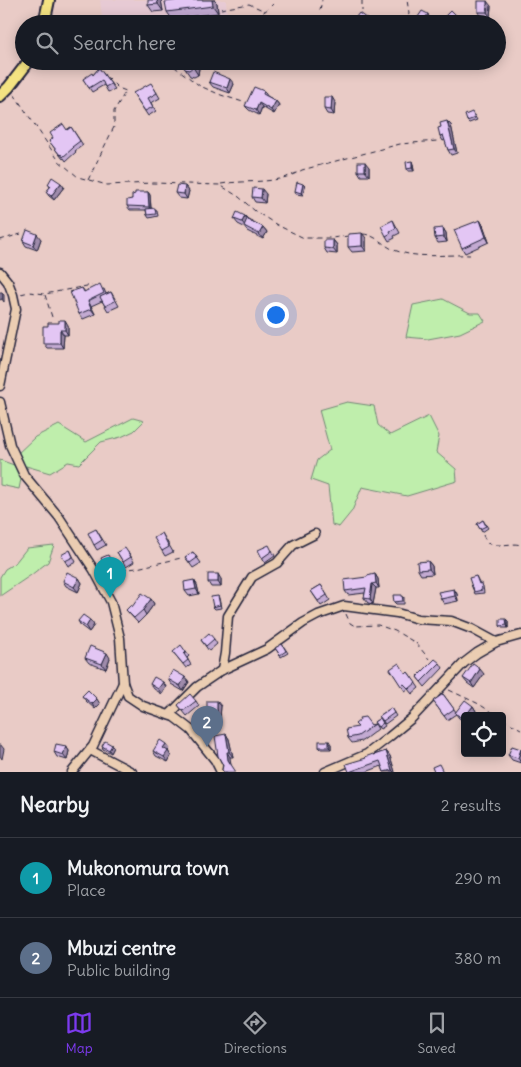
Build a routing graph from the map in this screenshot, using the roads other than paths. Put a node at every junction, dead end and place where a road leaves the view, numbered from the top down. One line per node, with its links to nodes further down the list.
1 (49, 0): 2 (main road)
2 (46, 15)
3 (22, 70): 4 (main road)
4 (0, 96)
5 (0, 272): 6 (street)
6 (0, 386)
7 (0, 402): 12 (street)
8 (315, 534): 11 (street)
9 (521, 635): 10 (street)
10 (496, 642): 11 (street); 18 (street)
11 (222, 670): 13 (street)
12 (123, 683): 13 (street); 14 (street)
13 (169, 715): 17 (street)
14 (90, 750): 15 (street); 16 (street)
15 (72, 772)
16 (132, 772)
17 (220, 772)
18 (325, 772)

